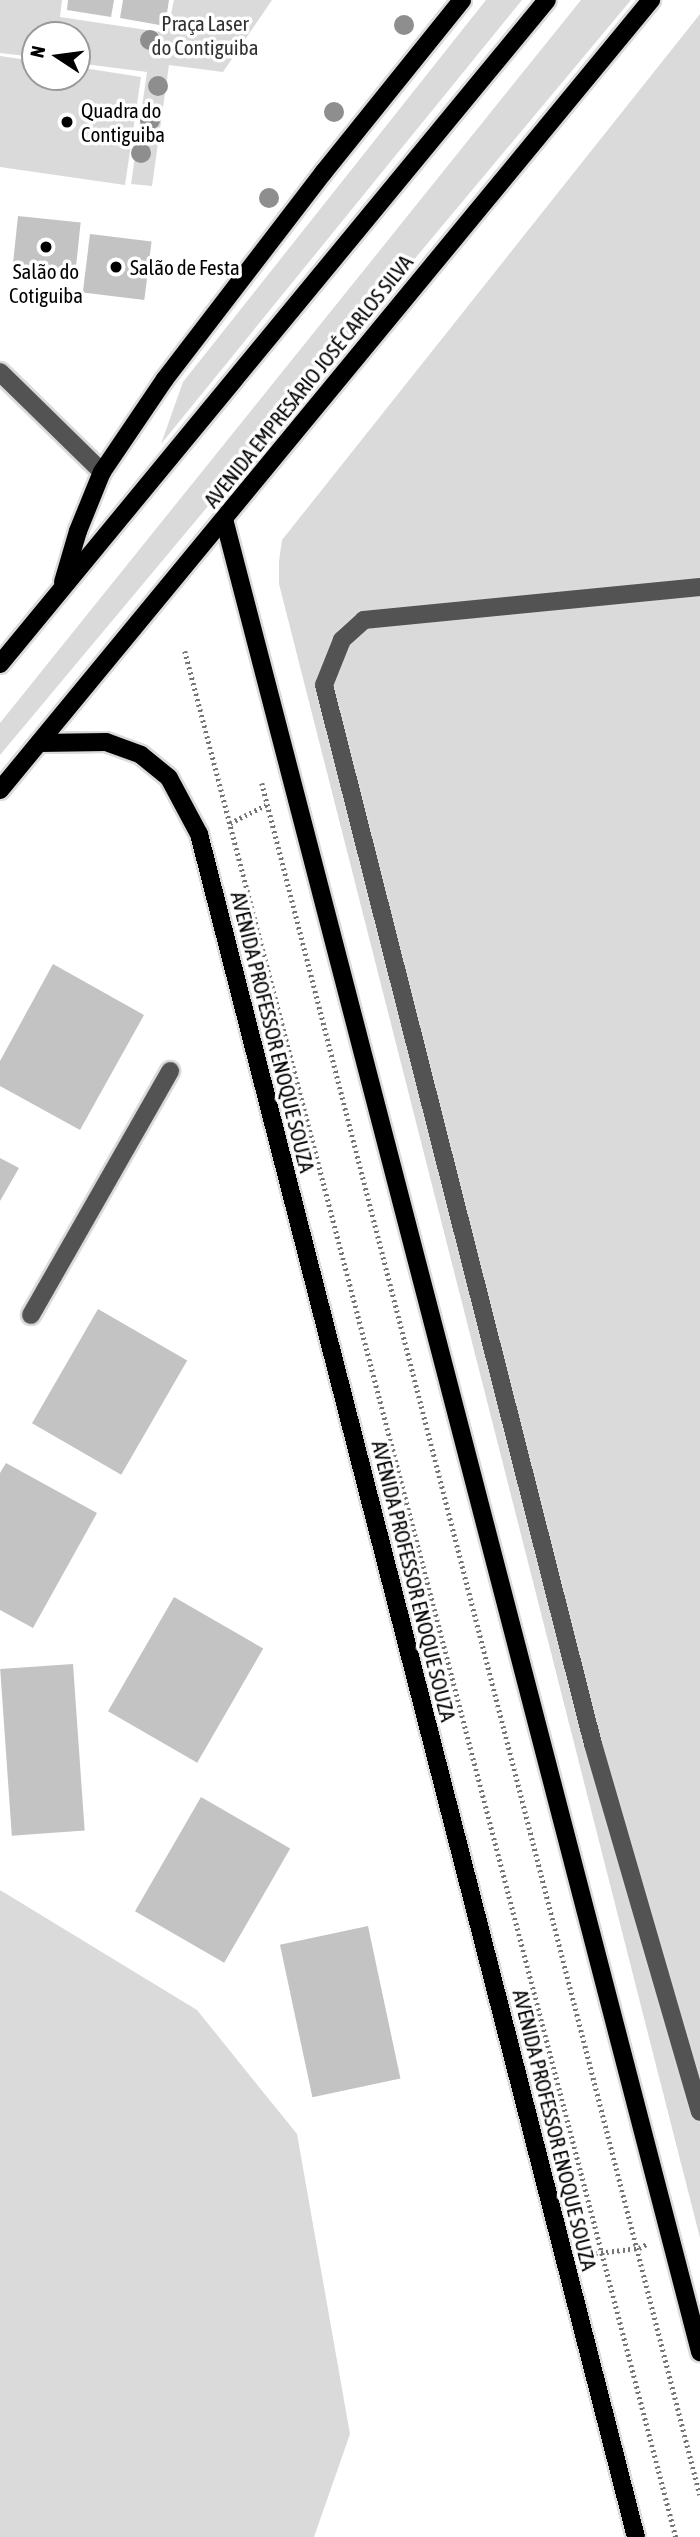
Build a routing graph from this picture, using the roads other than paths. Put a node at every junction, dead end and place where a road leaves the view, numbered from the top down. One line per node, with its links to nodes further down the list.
1 (462, 0): 5 (main road)
2 (547, 0): 8 (main road)
3 (651, 0): 6 (main road, AVENIDA EMPRESÁRIO JOSÉ CARLOS SILVA)
4 (0, 372): 5 (street)
5 (102, 472): 8 (main road)
6 (224, 519): 10 (main road, AVENIDA EMPRESÁRIO JOSÉ CARLOS SILVA); 15 (main road)
7 (700, 587): 14 (street)
8 (61, 590): 9 (main road)
9 (0, 664)
10 (39, 743): 11 (main road, AVENIDA EMPRESÁRIO JOSÉ CARLOS SILVA); 16 (main road, AVENIDA PROFESSOR ENOQUE SOUZA)
11 (0, 790)
12 (170, 1071): 13 (street)
13 (31, 1315)
14 (700, 2112)
15 (700, 2352)
16 (636, 2537)

